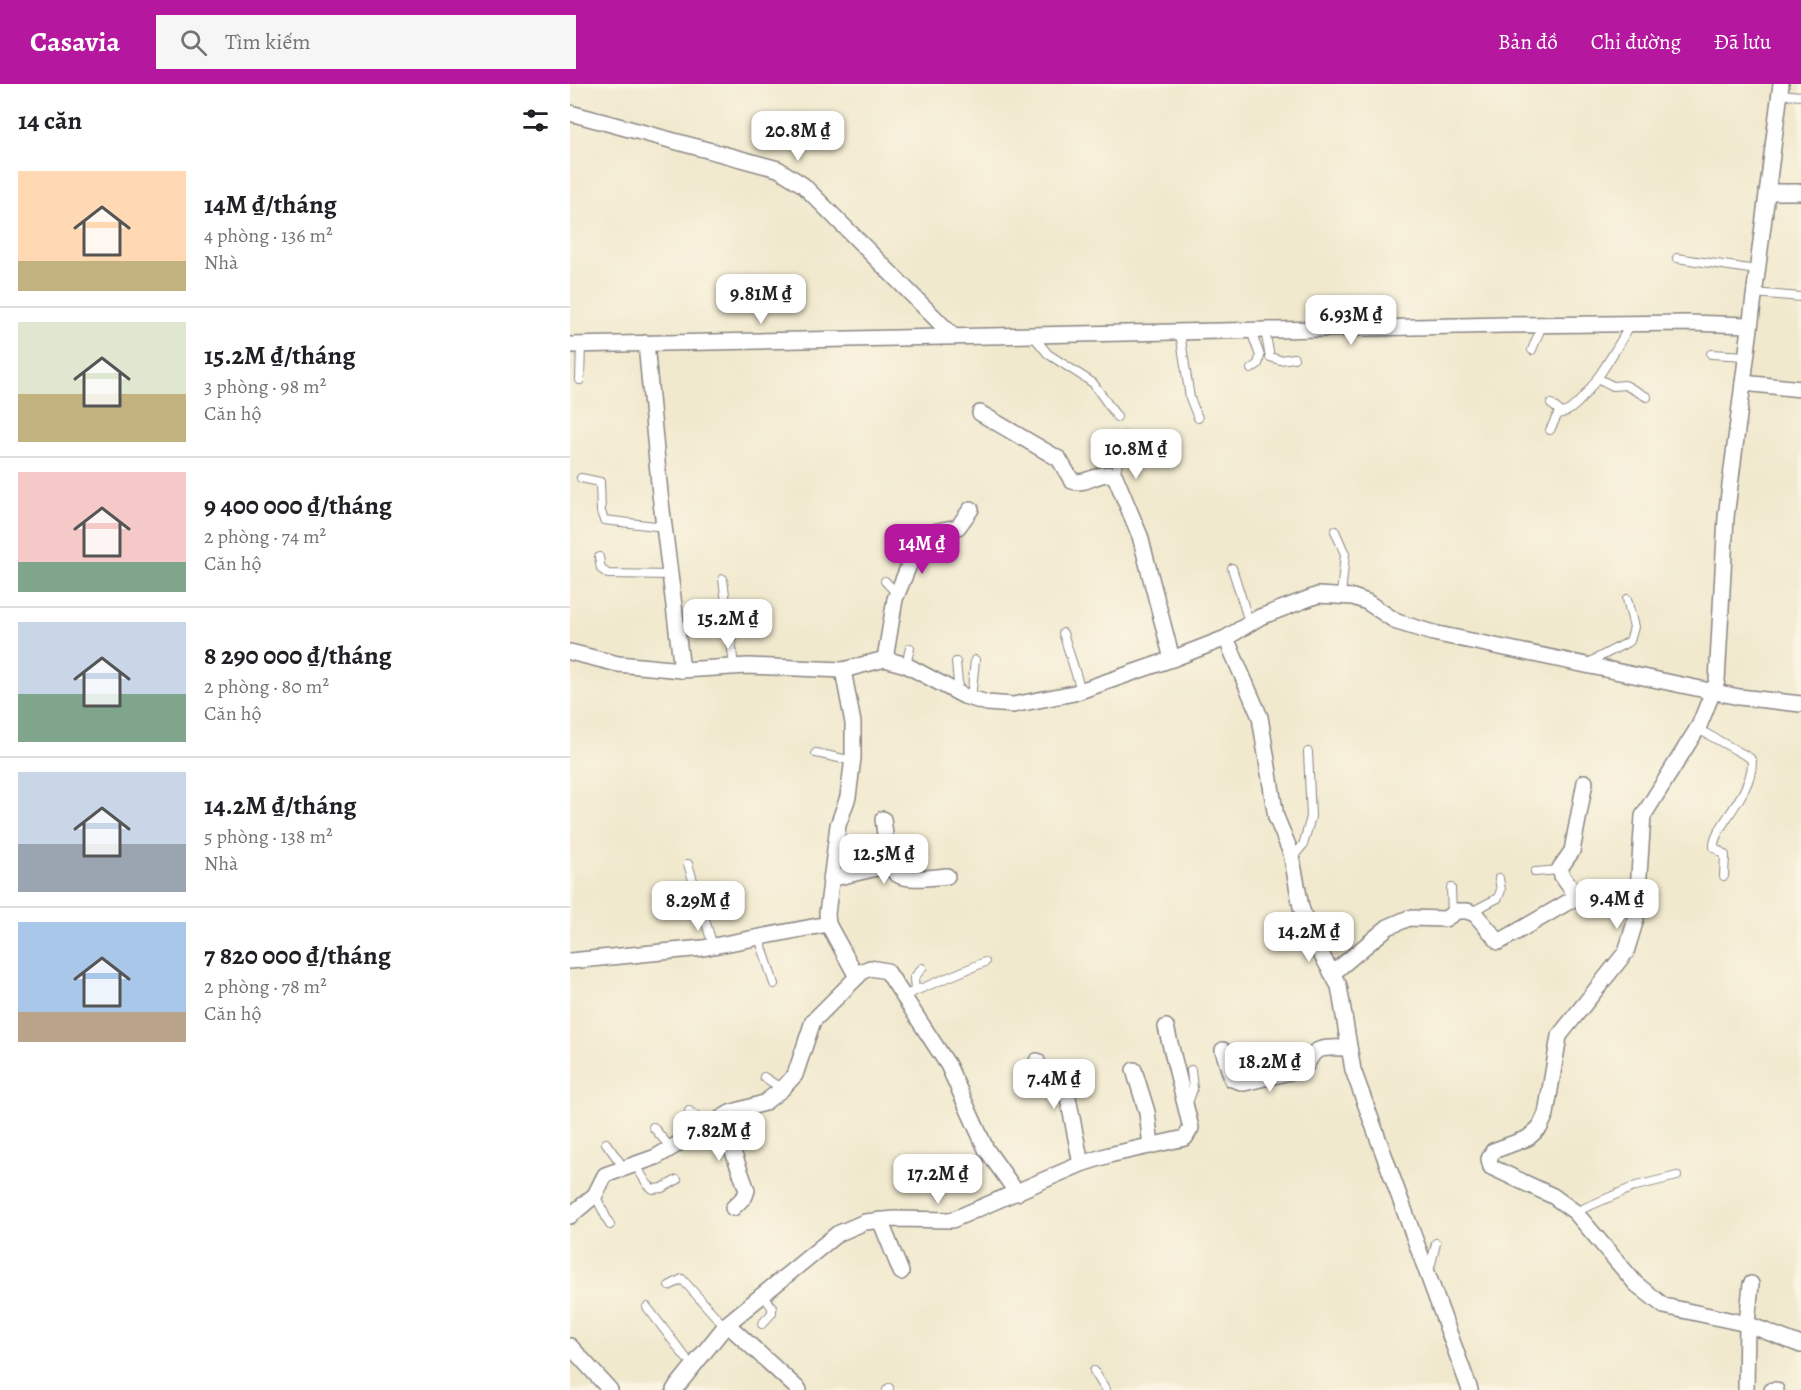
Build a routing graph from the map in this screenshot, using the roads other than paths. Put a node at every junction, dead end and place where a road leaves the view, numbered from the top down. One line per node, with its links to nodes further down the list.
1 (1780, 89): 2 (lane); 4 (street)
2 (1801, 96)
3 (570, 113): 15 (street)
4 (1767, 192): 5 (street); 7 (street)
5 (1801, 192)
6 (1677, 258): 7 (lane)
7 (1756, 270): 8 (street)
8 (1753, 293): 9 (lane); 12 (street)
9 (1801, 297)
10 (1631, 324): 11 (street); 12 (street); 24 (lane)
11 (1542, 325): 13 (street); 19 (lane)
12 (1749, 325): 21 (street)
13 (1258, 331): 14 (street); 22 (lane); 23 (lane)
14 (1180, 333): 16 (street); 33 (lane)
15 (953, 336): 16 (street); 17 (street)
16 (1034, 337): 32 (lane)
17 (646, 344): 18 (street); 39 (street)
18 (576, 345): 25 (lane)
19 (1532, 350)
20 (1711, 354): 21 (lane)
21 (1746, 356): 26 (street)
22 (1294, 358)
23 (1251, 369)
24 (1597, 378): 28 (lane); 30 (lane)
25 (580, 380)
26 (1743, 383): 27 (street); 65 (street)
27 (1801, 389)
28 (1647, 397)
29 (1551, 404): 30 (lane)
30 (1559, 412): 34 (lane)
31 (980, 413): 36 (street)
32 (1117, 417)
33 (1198, 418)
34 (1550, 430)
35 (1124, 436): 36 (lane)
36 (1115, 476): 55 (street)
37 (581, 478): 39 (lane)
38 (970, 509): 46 (street)
39 (664, 527): 43 (street)
40 (1335, 531): 47 (lane)
41 (599, 557): 43 (lane)
42 (1232, 568): 49 (lane)
43 (670, 575): 61 (street)
44 (723, 579): 60 (lane)
45 (885, 581): 46 (lane)
46 (897, 594): 54 (street)
47 (1341, 595): 49 (street); 59 (street)
48 (1627, 599): 59 (lane)
49 (1249, 622): 51 (street)
50 (1063, 633): 63 (lane)
51 (1226, 638): 55 (street); 74 (street)
52 (910, 648): 58 (lane)
53 (570, 652): 61 (street)
54 (885, 659): 58 (street); 62 (street)
55 (1172, 659): 63 (street)
56 (975, 660): 66 (lane)
57 (956, 662): 64 (lane)
58 (906, 665): 64 (street)
59 (1583, 665): 65 (street)
60 (734, 666): 61 (street); 62 (street)
61 (682, 669)
62 (843, 670): 71 (street)
63 (1082, 690): 66 (street)
64 (956, 692): 66 (street)
65 (1713, 692): 67 (street); 68 (street)
66 (971, 699)
67 (1801, 704)
68 (1698, 729): 80 (lane); 85 (street)
69 (1308, 752): 74 (lane)
70 (816, 753): 71 (lane)
71 (853, 761): 82 (street)
72 (1585, 782): 77 (street)
73 (884, 819): 76 (street)
74 (1292, 859): 94 (street)
75 (688, 864): 90 (lane)
76 (890, 865): 79 (street); 82 (street)
77 (1560, 870): 78 (lane); 84 (street)
78 (1534, 872)
79 (947, 876)
80 (1724, 876)
81 (1499, 878): 86 (lane)
82 (830, 879): 88 (street)
83 (1450, 888): 87 (lane)
84 (1578, 898): 85 (street); 86 (street)
85 (1636, 908): 120 (street)
86 (1470, 912): 87 (street)
87 (1452, 913): 94 (street)
88 (828, 924): 89 (street); 95 (street)
89 (759, 938): 90 (street); 96 (lane)
90 (713, 946): 91 (street)
91 (570, 961)
92 (986, 962): 97 (lane)
93 (922, 968): 97 (lane)
94 (1333, 973): 99 (street)
95 (857, 977): 97 (street); 105 (street)
96 (774, 984)
97 (909, 994): 117 (street)
98 (1166, 1027): 106 (street)
99 (1348, 1048): 100 (street); 126 (street)
100 (1223, 1050)
101 (1037, 1061): 113 (street)
102 (1134, 1070): 111 (street)
103 (1191, 1070): 106 (lane)
104 (764, 1077): 105 (lane)
105 (782, 1089): 108 (street)
106 (1187, 1105): 111 (street)
107 (689, 1111): 108 (lane)
108 (714, 1122): 112 (street); 119 (street)
109 (653, 1127): 112 (lane)
110 (606, 1143): 114 (lane)
111 (1151, 1146): 113 (street)
112 (671, 1148): 114 (street)
113 (1081, 1164): 117 (street)
114 (630, 1166): 116 (lane); 118 (street)
115 (1677, 1176): 120 (lane)
116 (677, 1180)
117 (1017, 1193): 122 (street)
118 (595, 1195): 121 (street); 123 (lane)
119 (733, 1208)
120 (1575, 1212): 132 (street)
121 (570, 1215)
122 (880, 1220): 125 (street); 129 (street)
123 (610, 1225)
124 (1436, 1243): 126 (lane)
125 (901, 1272)
126 (1427, 1276): 142 (street)
127 (1751, 1284): 132 (street)
128 (669, 1286): 133 (lane)
129 (763, 1295): 131 (lane); 133 (street)
130 (646, 1307): 136 (lane)
131 (762, 1324)
132 (1746, 1324): 134 (street); 143 (street)
133 (726, 1326): 136 (street); 140 (street)
134 (1801, 1345)
135 (570, 1346): 138 (street)
136 (689, 1363): 139 (street)
137 (1094, 1371): 141 (lane)
138 (610, 1390)
139 (674, 1390)
140 (799, 1390)
141 (1106, 1390)
142 (1470, 1390)
143 (1746, 1390)

